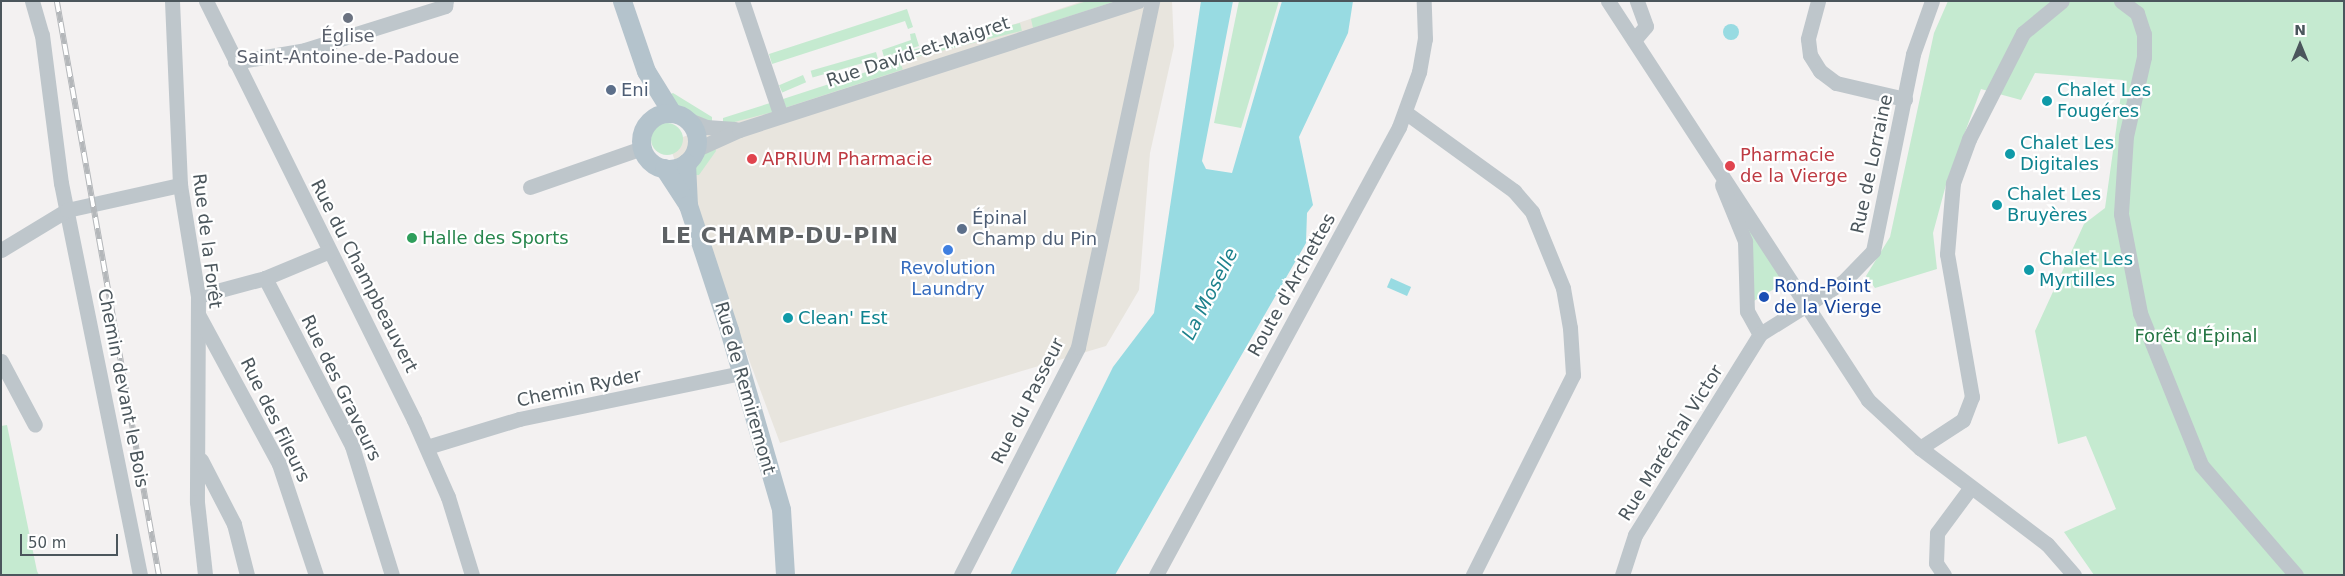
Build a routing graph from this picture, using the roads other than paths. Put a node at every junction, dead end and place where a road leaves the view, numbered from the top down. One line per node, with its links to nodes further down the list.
1 (32, 1): 32 (street, Chemin devant le Bois)
2 (172, 1): 29 (street, Rue de la Forêt)
3 (206, 1): 17 (street, Rue du Champbeauvert)
4 (446, 1): 17 (street)
5 (622, 1): 18 (main road)
6 (742, 1): 22 (street)
7 (1138, 1): 22 (street, Rue David-et-Maigret)
8 (1152, 1): 54 (street, Rue du Passeur)
9 (1424, 1): 20 (street, Route d'Archettes)
10 (1608, 1): 16 (street)
11 (1637, 1): 16 (street)
12 (1818, 1): 19 (street)
13 (1932, 1): 19 (street, Rue de Lorraine)
14 (2062, 1): 44 (street)
15 (2120, 1): 60 (street)
16 (1634, 40): 28 (street)
17 (235, 62): 34 (street, Rue du Champbeauvert)
18 (646, 72): 21 (main road); 23 (main road)
19 (1905, 98): 37 (street, Rue de Lorraine)
20 (1405, 112): 55 (street, Route d'Archettes); 56 (street)
21 (678, 115): 23 (main road); 24 (street, Rue David-et-Maigret); 26 (main road)
22 (781, 116): 24 (street, Rue David-et-Maigret)
23 (647, 124): 25 (main road)
24 (738, 130): 26 (street, Rue David-et-Maigret)
25 (642, 148): 27 (main road); 30 (street)
26 (691, 156): 27 (main road); 31 (main road, Rue de Remiremont)
27 (664, 168): 31 (main road, Rue de Remiremont)
28 (1718, 174): 37 (street); 39 (street)
29 (180, 185): 32 (street); 36 (street, Rue de la Forêt)
30 (530, 187)
31 (688, 205): 41 (main road, Rue de Remiremont)
32 (67, 210): 33 (street); 47 (street, Chemin devant le Bois)
33 (1, 250)
34 (330, 251): 35 (street); 43 (street, Rue du Champbeauvert)
35 (265, 278): 36 (street); 51 (street, Rue des Graveurs)
36 (198, 296): 38 (street, Rue de la Forêt)
37 (1805, 302): 39 (street, Rue Maréchal Victor); 44 (street)
38 (198, 315): 45 (street, Rue de la Forêt); 50 (street, Rue des Fileurs)
39 (1760, 334): 57 (street, Rue Maréchal Victor)
40 (1, 361): 42 (street)
41 (742, 373): 43 (street, Chemin Ryder); 53 (main road, Rue de Remiremont)
42 (35, 425)
43 (427, 447): 52 (street, Rue du Champbeauvert)
44 (1920, 448): 46 (street)
45 (200, 459): 48 (street, Rue de la Forêt); 49 (street)
46 (1971, 487): 58 (street); 59 (street)
47 (140, 575)
48 (205, 575)
49 (247, 575)
50 (316, 575)
51 (392, 575)
52 (472, 575)
53 (785, 575)
54 (961, 575)
55 (1156, 575)
56 (1473, 575)
57 (1622, 575)
58 (1944, 575)
59 (2074, 575)
60 (2296, 575)

